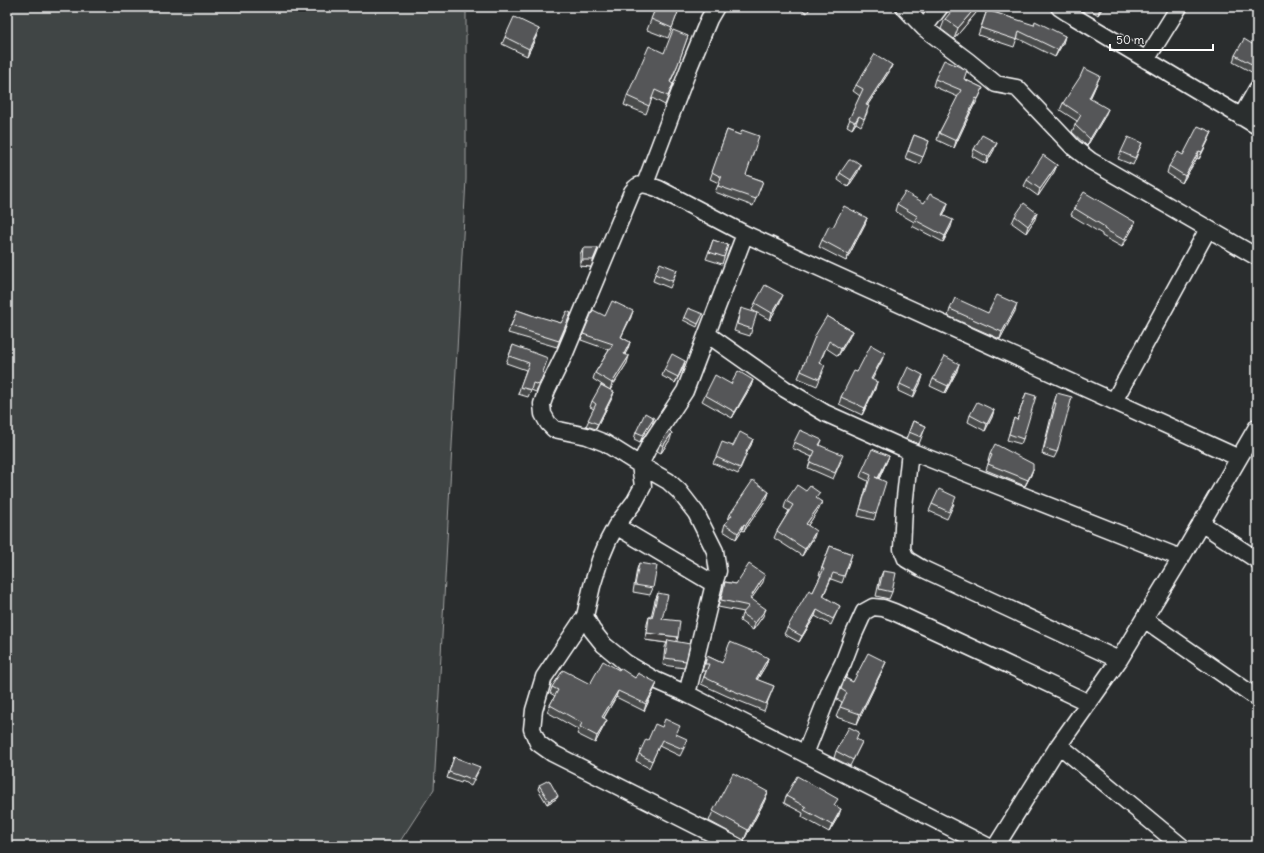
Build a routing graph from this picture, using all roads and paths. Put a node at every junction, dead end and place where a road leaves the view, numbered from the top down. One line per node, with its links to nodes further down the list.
1 (716, 7): 11 (street)
2 (904, 7): 6 (street)
3 (940, 7): 6 (street)
4 (1059, 7): 7 (street)
5 (1179, 7): 7 (street)
6 (924, 28): 12 (street)
7 (1146, 60): 9 (street)
8 (1257, 89): 9 (street)
9 (1241, 117): 10 (street)
10 (1257, 126)
11 (645, 184): 13 (street); 20 (street)
12 (1208, 229): 14 (street); 16 (street)
13 (745, 234): 15 (street); 16 (street)
14 (1257, 257)
15 (707, 334): 18 (street); 20 (street)
16 (1114, 401): 19 (street)
17 (1257, 427): 19 (street)
18 (910, 451): 23 (street); 28 (street)
19 (1238, 458): 21 (street)
20 (640, 465): 22 (street); 25 (street)
21 (1201, 523): 23 (street); 24 (street)
22 (616, 526): 25 (street); 26 (street)
23 (1181, 558): 27 (street)
24 (1257, 560)
25 (714, 584): 29 (street)
26 (585, 616): 29 (street); 34 (street)
27 (1144, 619): 28 (street); 30 (street)
28 (1119, 660): 31 (street)
29 (687, 694): 33 (street)
30 (1257, 698)
31 (1089, 703): 32 (street); 33 (street)
32 (1059, 746): 36 (street); 37 (street)
33 (805, 754): 35 (street)
34 (737, 846)
35 (987, 846)
36 (996, 846)
37 (1181, 846)

